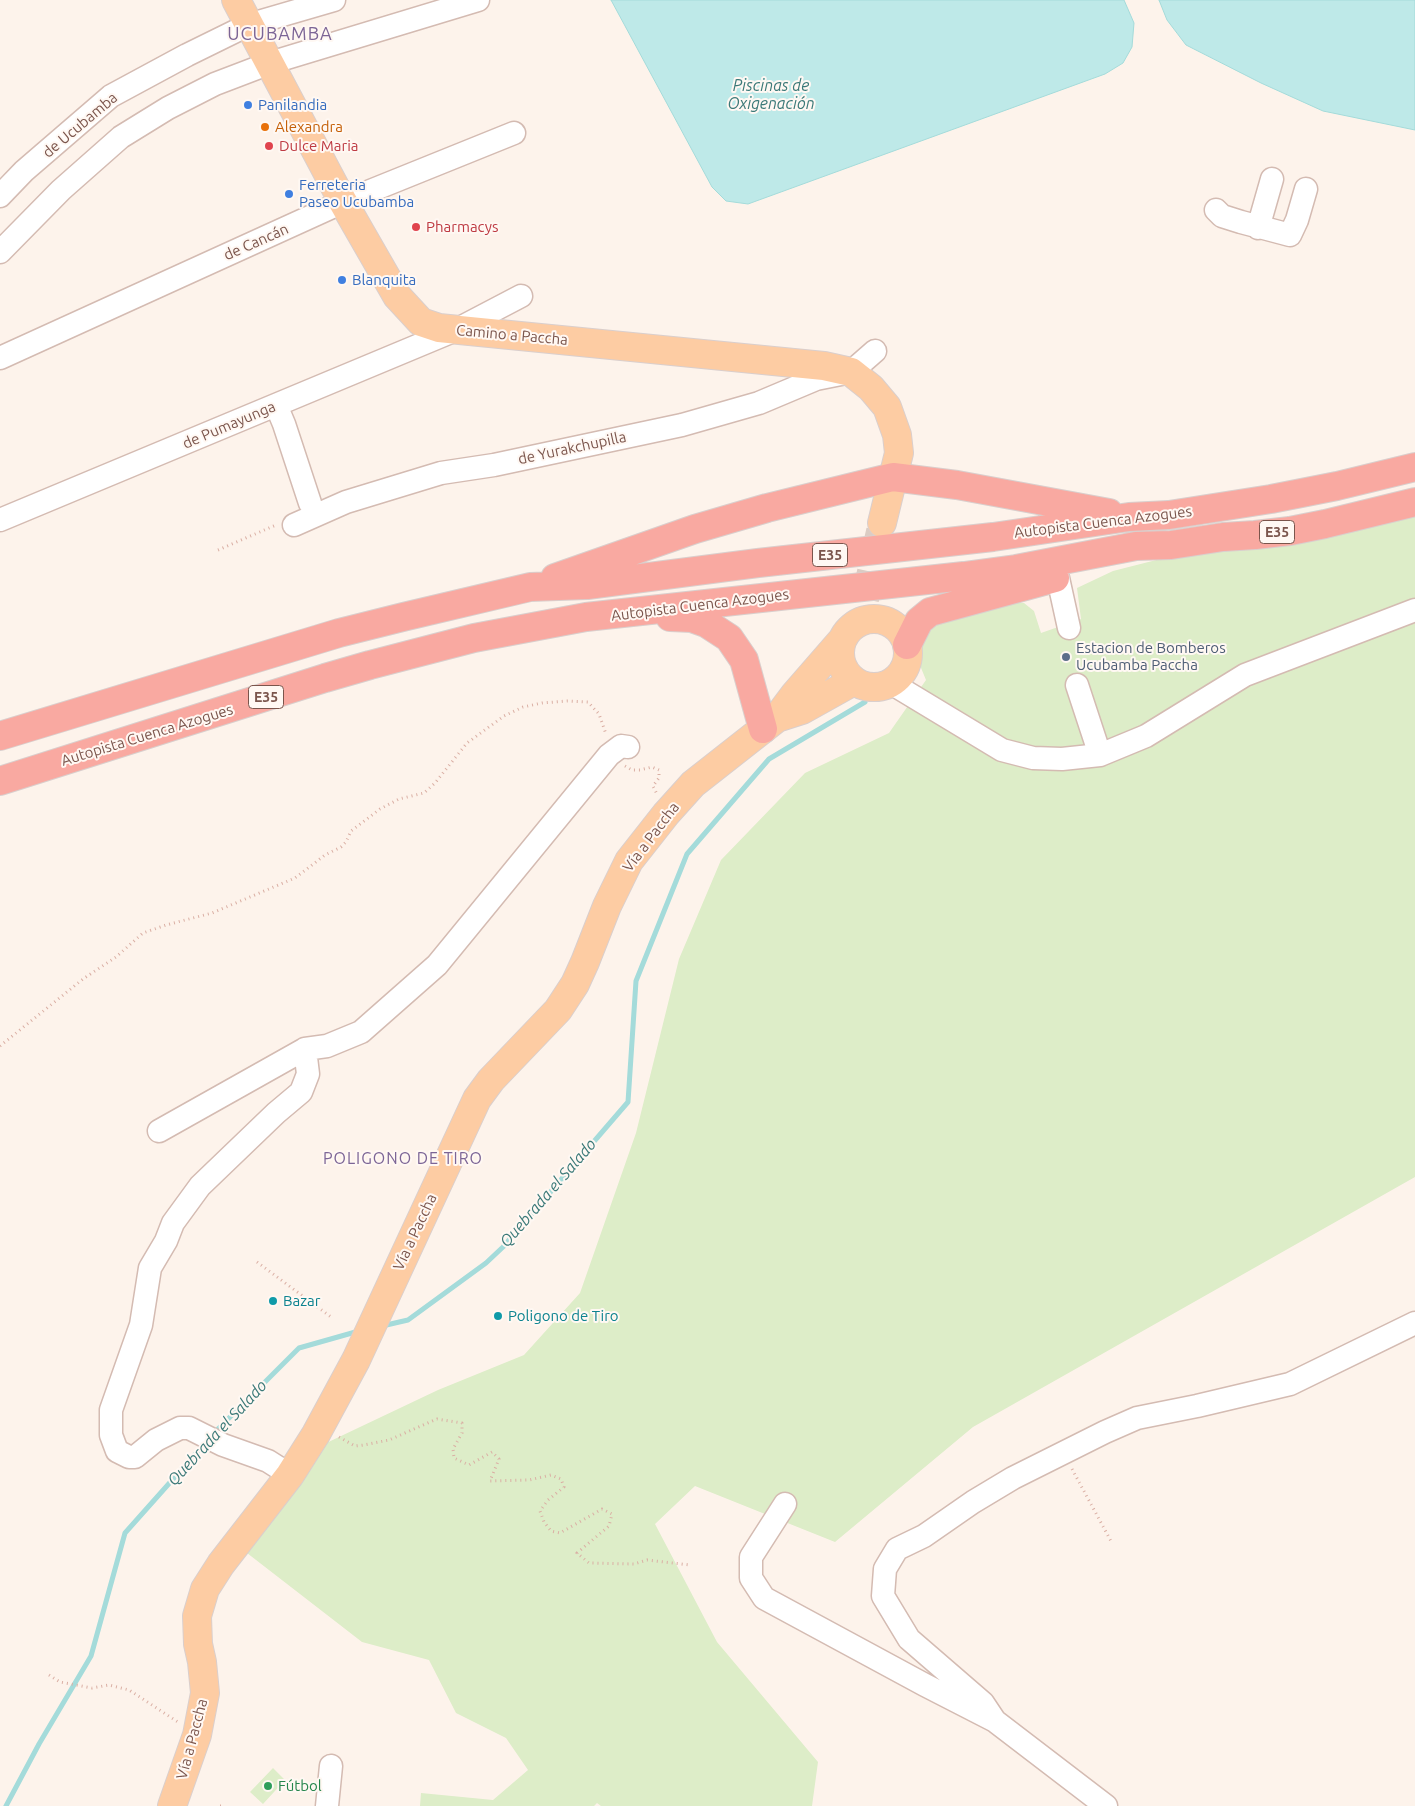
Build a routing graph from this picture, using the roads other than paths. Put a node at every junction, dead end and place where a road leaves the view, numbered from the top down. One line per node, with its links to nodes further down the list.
1 (236, 0): 4 (main road, Camino a Paccha)
2 (334, 0): 4 (street, de Ucubamba)
3 (478, 0): 5 (street)
4 (248, 25): 5 (main road, Camino a Paccha); 9 (street, de Ucubamba)
5 (270, 63): 10 (main road, Camino a Paccha); 13 (street)
6 (514, 133): 10 (street, de Cancán)
7 (1272, 179): 12 (street)
8 (1306, 189): 12 (street)
9 (0, 196)
10 (343, 202): 15 (main road, Camino a Paccha); 17 (street, de Cancán)
11 (1216, 210): 12 (street)
12 (1258, 228)
13 (0, 252)
14 (521, 296): 15 (street, de Pumayunga)
15 (458, 330): 18 (main road, Camino a Paccha); 19 (street, de Pumayunga)
16 (875, 351): 18 (street)
17 (0, 358)
18 (851, 372): 21 (main road, Camino a Paccha); 27 (street, de Yurakchupilla)
19 (276, 405): 23 (street); 25 (street, de Pumayunga)
20 (1415, 467): 24 (highway, Autopista Cuenca Azogues / E35)
21 (893, 477): 24 (highway); 26 (main road, Camino a Paccha); 30 (highway)
22 (1415, 502): 28 (highway, Autopista Cuenca Azogues / E35)
23 (310, 503)
24 (1129, 517): 30 (highway, Autopista Cuenca Azogues / E35)
25 (0, 520)
26 (882, 523)
27 (294, 525)
28 (1171, 545): 29 (highway); 32 (highway, Autopista Cuenca Azogues / E35)
29 (1058, 578): 33 (street); 35 (highway)
30 (530, 587): 40 (highway, Autopista Cuenca Azogues / E35)
31 (1415, 610): 42 (street)
32 (614, 615): 39 (highway); 43 (highway, Autopista Cuenca Azogues / E35)
33 (1069, 628)
34 (842, 640): 35 (main road); 36 (main road); 39 (main road, Vía a Paccha)
35 (907, 645): 37 (main road)
36 (854, 681): 37 (main road); 39 (main road, Vía a Paccha)
37 (891, 683): 42 (street)
38 (1077, 685): 42 (street)
39 (770, 724): 47 (main road, Vía a Paccha)
40 (0, 736)
41 (619, 751): 44 (street)
42 (1100, 755)
43 (0, 781)
44 (305, 1049): 45 (street); 47 (street)
45 (160, 1131)
46 (1415, 1323): 49 (street)
47 (290, 1475): 51 (main road, Vía a Paccha)
48 (785, 1504): 49 (street)
49 (995, 1721): 53 (street)
50 (331, 1766): 52 (street)
51 (172, 1806)
52 (327, 1806)
53 (1106, 1806)

